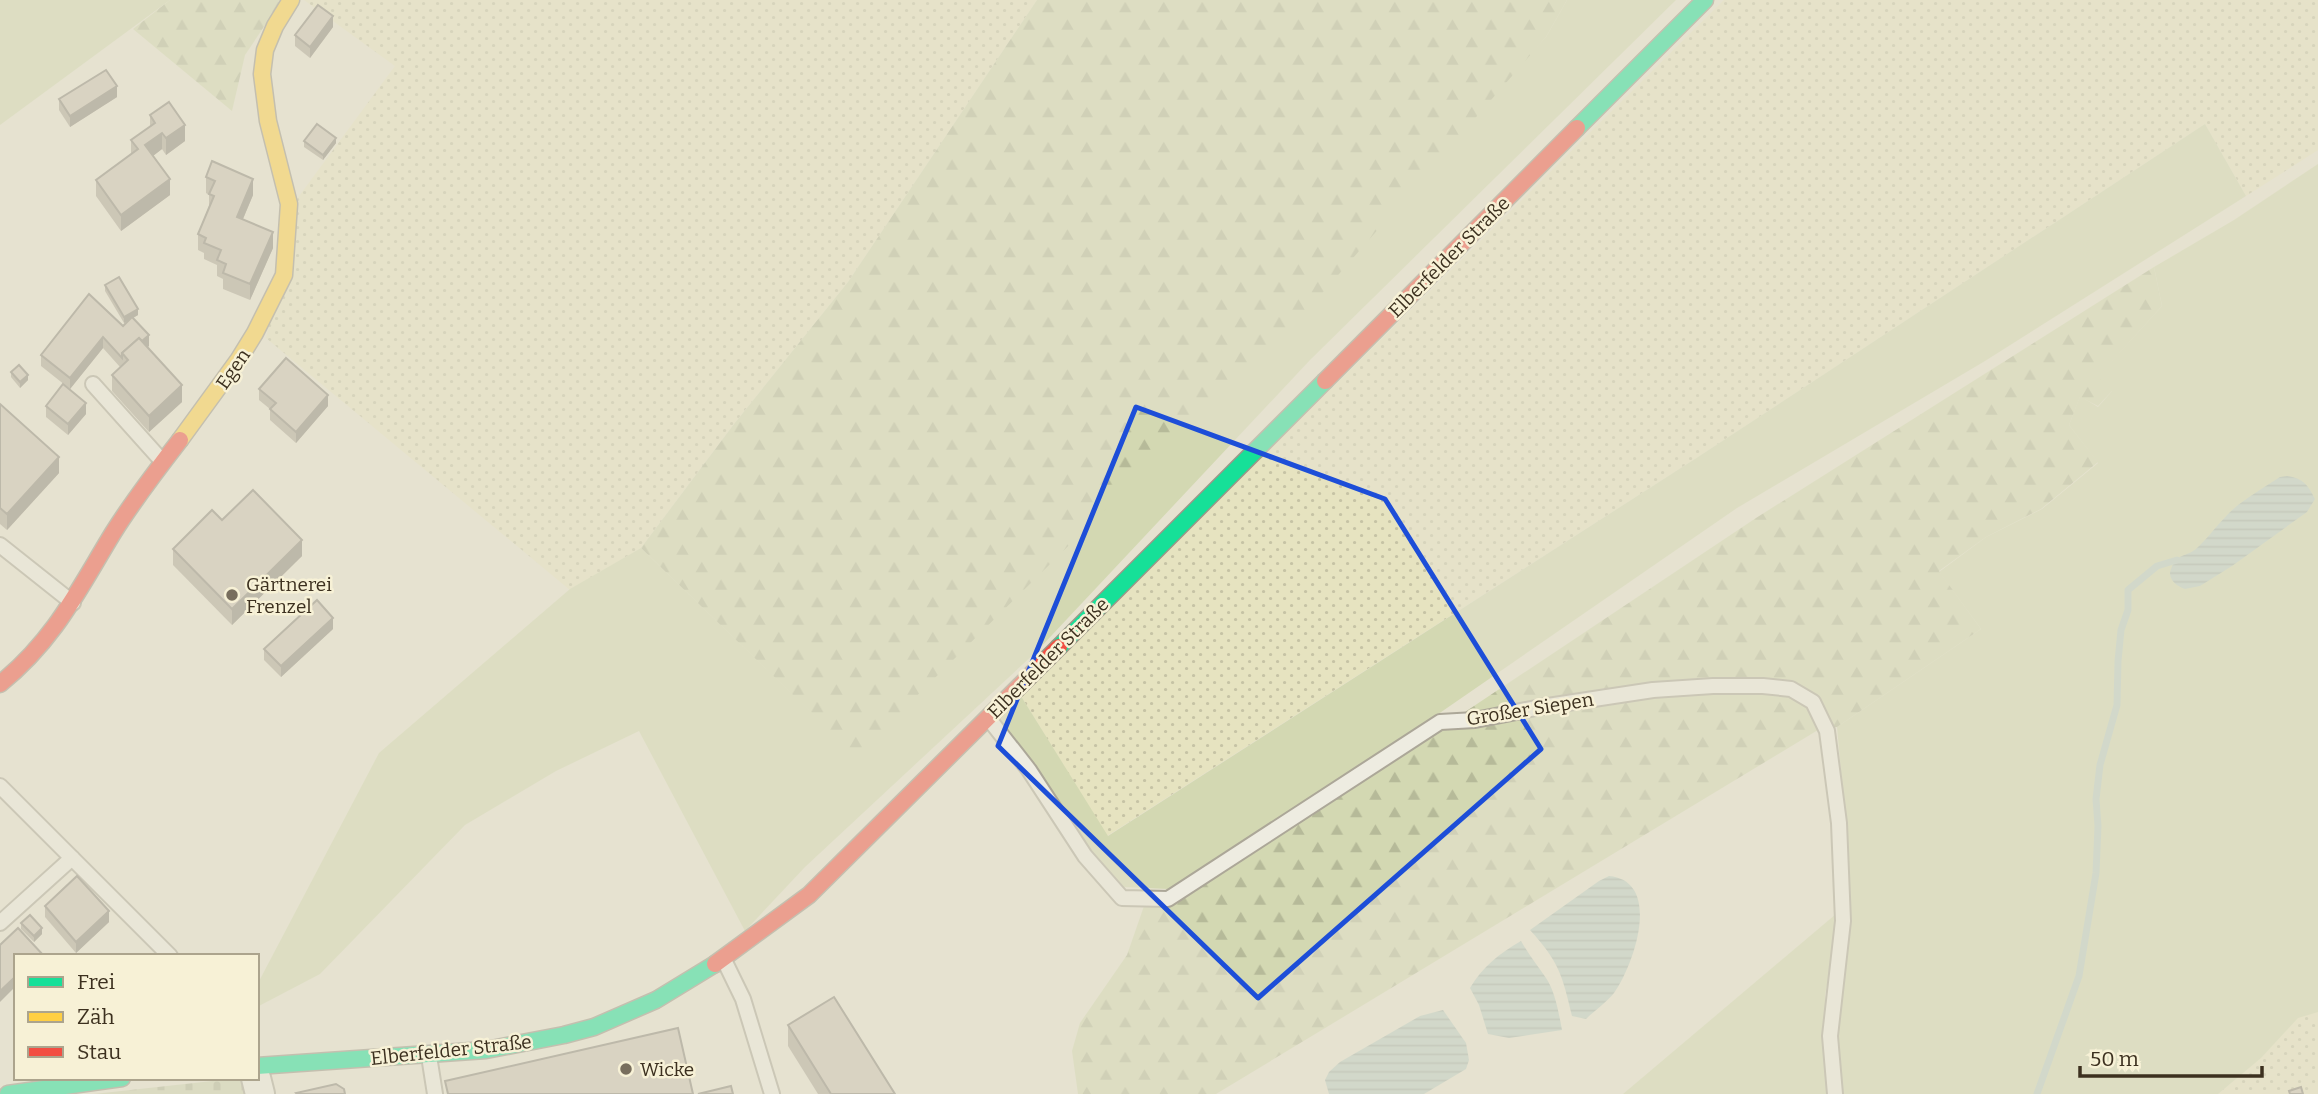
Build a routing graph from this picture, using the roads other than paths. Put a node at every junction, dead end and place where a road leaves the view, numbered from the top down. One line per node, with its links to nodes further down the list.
1 (291, 0): 4 (main road, Egen)
2 (1705, 0): 8 (main road, Elberfelder Straße)
3 (93, 383): 4 (lane)
4 (164, 464): 6 (main road, Egen)
5 (0, 545): 6 (lane)
6 (74, 604): 7 (main road, Egen)
7 (0, 684)
8 (989, 718): 13 (main road, Elberfelder Straße); 20 (lane, Großer Siepen)
9 (0, 786): 10 (lane)
10 (72, 858): 11 (lane); 12 (lane)
11 (0, 923)
12 (168, 954)
13 (724, 959): 14 (main road, Elberfelder Straße); 17 (lane)
14 (429, 1056): 15 (main road, Elberfelder Straße); 19 (lane)
15 (259, 1066)
16 (108, 1080): 18 (main road)
17 (770, 1092)
18 (8, 1094)
19 (435, 1094)
20 (1835, 1094)

